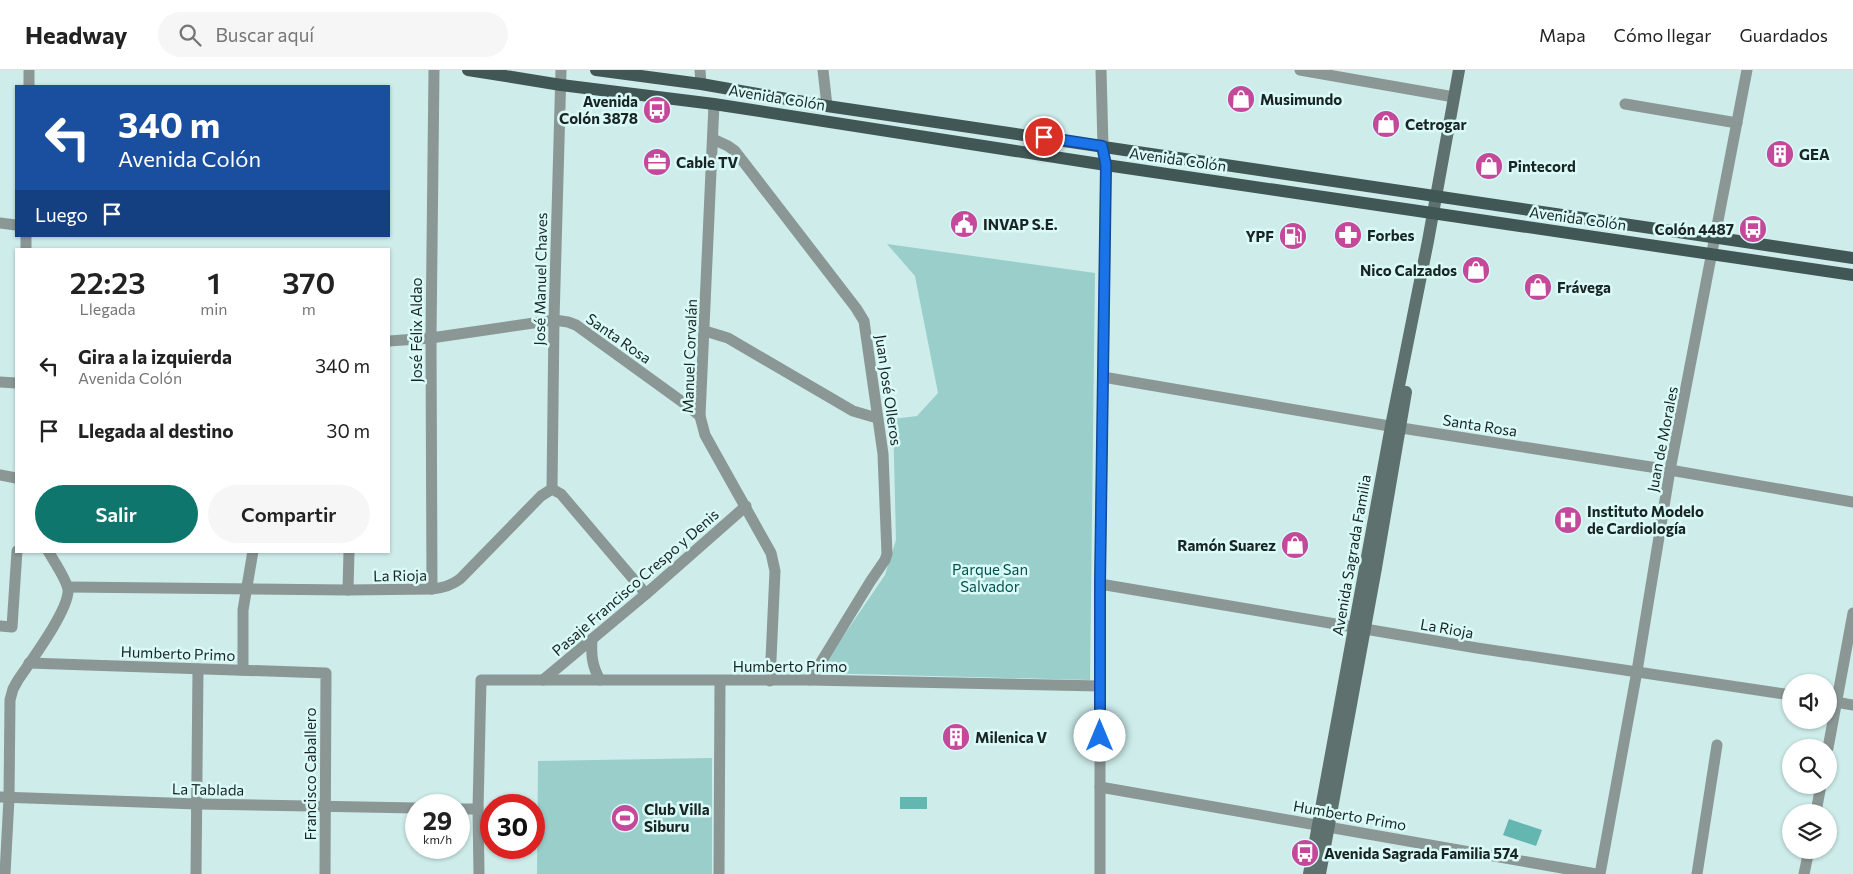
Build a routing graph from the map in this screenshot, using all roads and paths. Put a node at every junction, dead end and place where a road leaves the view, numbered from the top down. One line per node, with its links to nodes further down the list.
1 (30, 70): 14 (street)
2 (434, 70): 33 (street, José Félix Aldao)
3 (468, 70): 12 (main road, Avenida Colón)
4 (561, 70): 12 (street, José Manuel Chaves)
5 (596, 70): 13 (main road, Avenida Colón)
6 (700, 70): 13 (street)
7 (823, 70): 18 (street)
8 (1101, 70): 21 (street)
9 (1300, 70): 15 (street)
10 (1459, 70): 15 (main road, Avenida Sagrada Familia)
11 (1747, 70): 19 (street, Juan de Morales)
12 (561, 84): 16 (main road, Avenida Colón); 31 (street, José Manuel Chaves)
13 (701, 84): 18 (main road, Avenida Colón)
14 (29, 85)
15 (1454, 97): 23 (main road, Avenida Sagrada Familia)
16 (714, 104): 20 (street, Manuel Corvalán); 22 (main road, Avenida Colón)
17 (1625, 104): 19 (street)
18 (827, 106): 21 (main road, Avenida Colón)
19 (1737, 123): 27 (street, Juan de Morales)
20 (713, 139): 32 (street, Manuel Corvalán); 39 (street, Juan José Olleros)
21 (1102, 146): 22 (street); 23 (main road, Avenida Colón)
22 (1106, 165): 24 (main road, Avenida Colón); 35 (street)
23 (1435, 196): 24 (main road, Avenida Sagrada Familia); 27 (main road, Avenida Colón)
24 (1433, 213): 28 (main road, Avenida Colón); 40 (main road, Avenida Sagrada Familia)
25 (0, 222): 26 (street)
26 (15, 225)
27 (1715, 237): 28 (street, Juan de Morales); 29 (main road, Avenida Colón)
28 (1712, 254): 30 (main road, Avenida Colón); 41 (street, Juan de Morales)
29 (1853, 258)
30 (1853, 275)
31 (554, 320): 33 (street, Santa Rosa); 38 (street, Santa Rosa); 44 (street, José Manuel Chaves)
32 (704, 332): 38 (street, Manuel Corvalán); 39 (street)
33 (431, 338): 34 (street, Santa Rosa); 55 (street, José Félix Aldao)
34 (390, 341)
35 (1103, 378): 40 (street, Santa Rosa); 51 (street)
36 (0, 382): 37 (street)
37 (15, 383)
38 (700, 416): 46 (street, Manuel Corvalán)
39 (878, 418): 68 (street, Juan José Olleros)
40 (1395, 427): 41 (street, Santa Rosa); 59 (main road, Avenida Sagrada Familia)
41 (1670, 470): 45 (street, Santa Rosa); 64 (street, Juan de Morales)
42 (0, 475): 43 (street)
43 (15, 478)
44 (552, 489): 55 (street, La Rioja); 56 (street)
45 (1853, 502)
46 (746, 506): 56 (street, Pasaje Francisco Crespo y Denis); 71 (street, Manuel Corvalán)
47 (17, 553): 58 (street)
48 (49, 553): 52 (street)
49 (253, 553): 53 (street)
50 (349, 553): 54 (street)
51 (1100, 584): 59 (street, La Rioja); 72 (street)
52 (68, 587): 53 (street, La Rioja); 61 (street)
53 (246, 589): 54 (street, La Rioja); 63 (street)
54 (348, 590): 55 (street, La Rioja)
55 (432, 590)
56 (646, 594): 60 (street, Pasaje Francisco Crespo y Denis)
57 (1853, 613): 69 (street)
58 (6, 627)
59 (1360, 628): 64 (street, La Rioja); 84 (main road, Avenida Sagrada Familia)
60 (592, 639): 66 (street, Pasaje Francisco Crespo y Denis); 67 (street)
61 (29, 663): 62 (street, Humberto Primo); 78 (street)
62 (198, 669): 63 (street, Humberto Primo); 79 (street)
63 (243, 670): 65 (street, Humberto Primo)
64 (1637, 671): 73 (street, La Rioja); 95 (street, Juan de Morales)
65 (326, 673): 80 (street, Francisco Caballero)
66 (543, 680): 67 (street, Humberto Primo); 83 (street, Humberto Primo)
67 (600, 680): 70 (street, Humberto Primo)
68 (810, 680): 71 (street, Humberto Primo); 72 (street, Humberto Primo)
69 (1837, 680)
70 (720, 681): 71 (street, Humberto Primo); 90 (street)
71 (770, 681)
72 (1100, 686): 77 (street)
73 (1782, 694)
74 (1837, 702): 75 (street)
75 (1853, 705)
76 (1717, 745): 96 (street)
77 (1100, 787): 84 (street, Humberto Primo); 91 (street)
78 (4, 798): 79 (street, La Tablada); 86 (street)
79 (197, 804): 80 (street, La Tablada); 87 (street)
80 (325, 806): 81 (street, La Tablada); 88 (street, Francisco Caballero)
81 (405, 808)
82 (470, 809): 83 (street)
83 (478, 809): 89 (street)
84 (1324, 825): 92 (main road, Avenida Sagrada Familia); 93 (main road, Avenida Sagrada Familia); 94 (street, Humberto Primo)
85 (1807, 859): 97 (street)
86 (5, 874)
87 (196, 874)
88 (325, 874)
89 (479, 874)
90 (719, 874)
91 (1100, 874)
92 (1309, 874)
93 (1320, 874)
94 (1596, 874)
95 (1600, 874)
96 (1697, 874)
97 (1804, 874)

